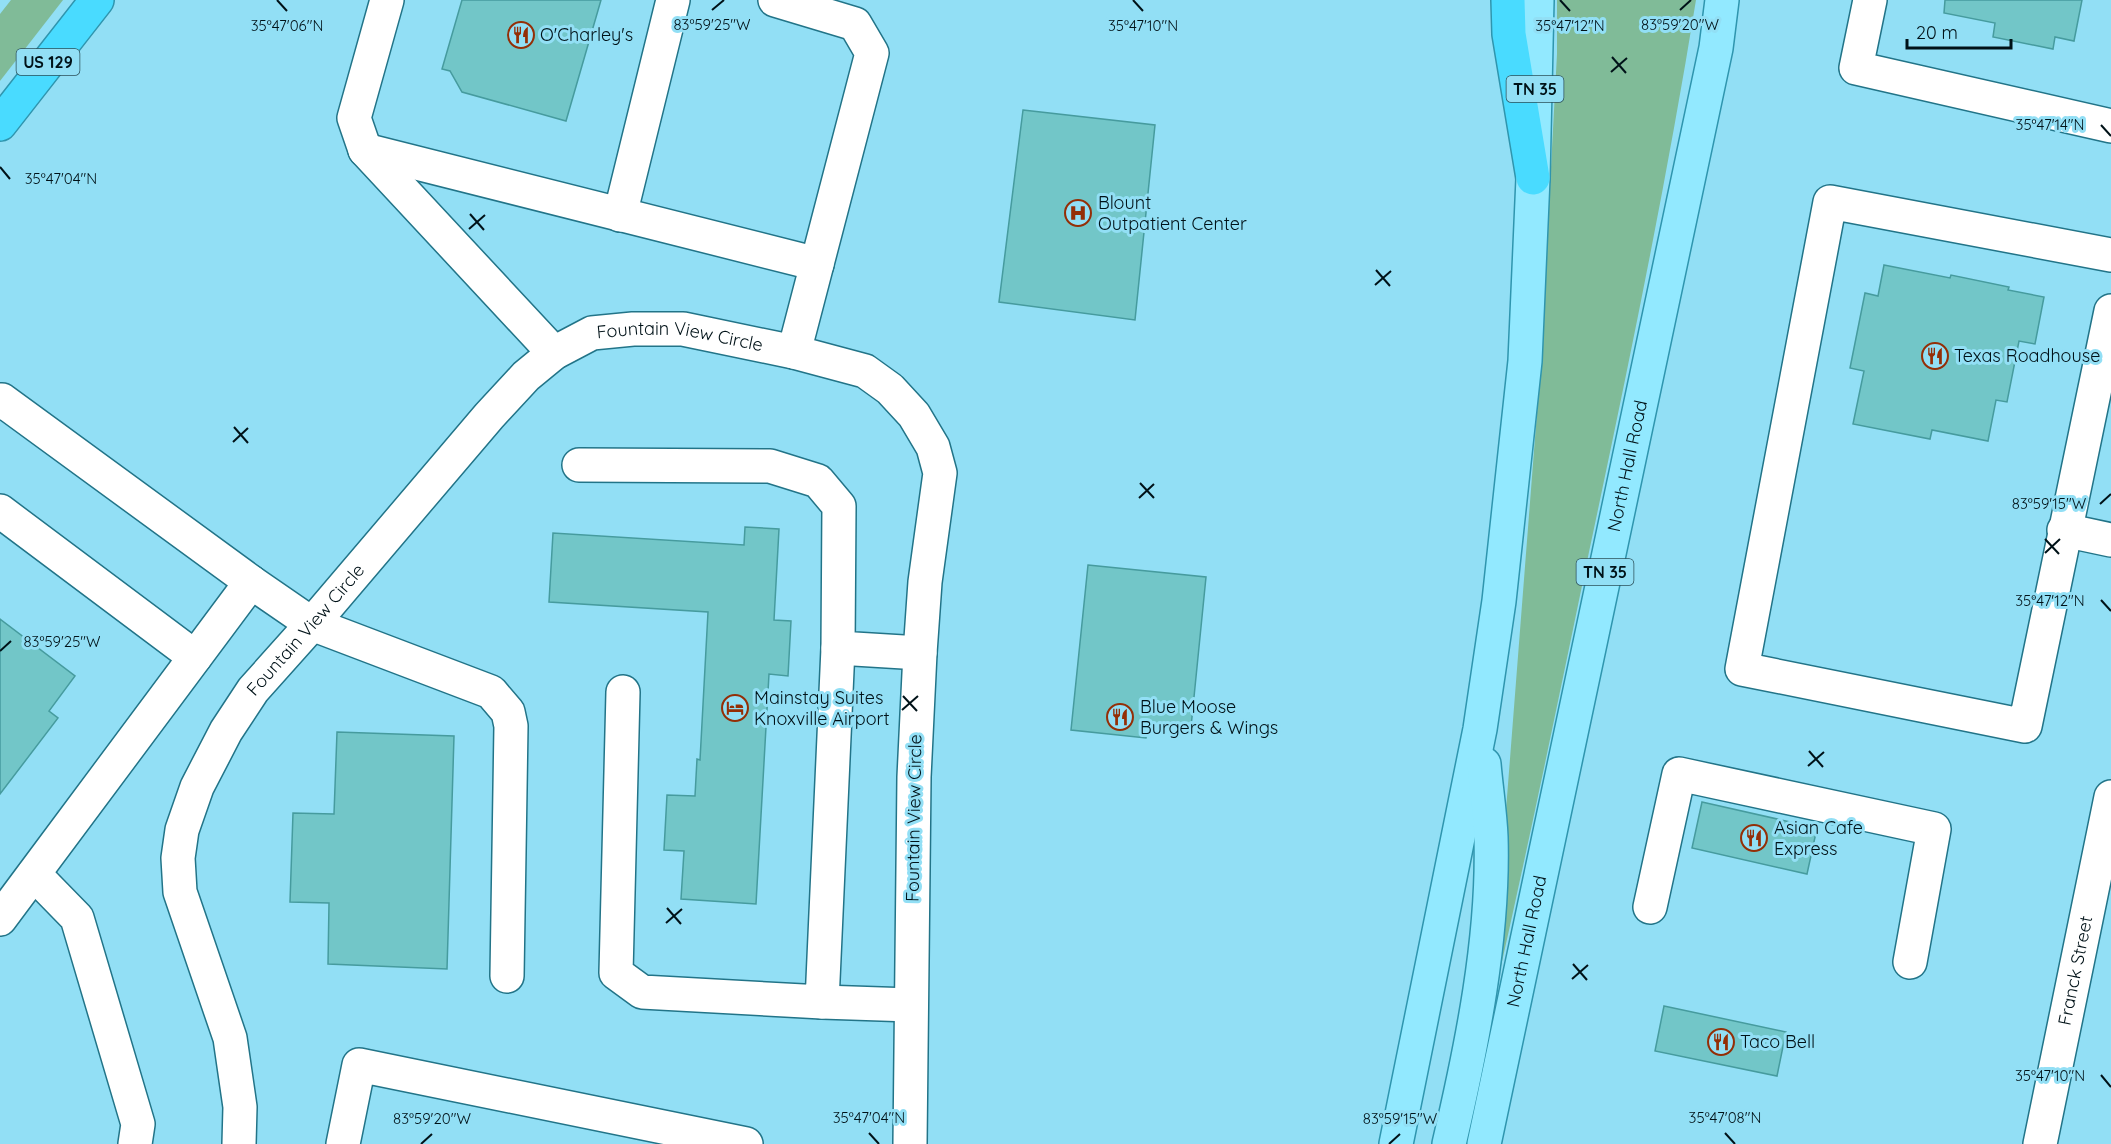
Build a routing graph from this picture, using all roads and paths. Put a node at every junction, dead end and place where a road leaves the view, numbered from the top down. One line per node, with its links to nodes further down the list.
1 (97, 0): 9 (highway, US 129)
2 (387, 0): 11 (street)
3 (673, 0): 13 (street)
4 (775, 0): 15 (street)
5 (1508, 0): 12 (highway)
6 (1537, 0): 12 (main road, TN 35)
7 (1722, 0): 47 (main road, North Hall Road / TN 35)
8 (1870, 0): 10 (street)
9 (0, 124)
10 (2111, 126)
11 (365, 150): 13 (street); 18 (street)
12 (1533, 178): 30 (main road, TN 35)
13 (620, 214): 15 (street)
14 (2111, 255): 22 (street)
15 (817, 264): 17 (street)
16 (2111, 310): 22 (street)
17 (794, 352): 18 (street, Fountain View Circle); 27 (street, Fountain View Circle)
18 (554, 353): 25 (street, Fountain View Circle)
19 (0, 403): 24 (street)
20 (579, 465): 26 (street)
21 (0, 511): 28 (street)
22 (2064, 530): 23 (street)
23 (2111, 540)
24 (250, 582): 25 (street); 28 (street)
25 (312, 624): 37 (street); 41 (street, Fountain View Circle)
26 (838, 648): 27 (street); 38 (street)
27 (920, 653): 39 (street, Fountain View Circle)
28 (195, 657): 33 (street)
29 (623, 692): 38 (street)
30 (1480, 729): 45 (main road, TN 35); 46 (main road)
31 (2111, 797): 32 (street, Franck Street)
32 (2106, 849): 48 (street, Franck Street)
33 (34, 874): 35 (street); 40 (street)
34 (1650, 907): 36 (street)
35 (0, 919)
36 (1911, 962)
37 (507, 976)
38 (822, 1002): 39 (street)
39 (911, 1005): 44 (street, Fountain View Circle)
40 (135, 1144)
41 (240, 1144)
42 (343, 1144): 43 (street)
43 (746, 1144)
44 (912, 1144)
45 (1396, 1144)
46 (1449, 1144)
47 (1484, 1144)
48 (2040, 1144)

